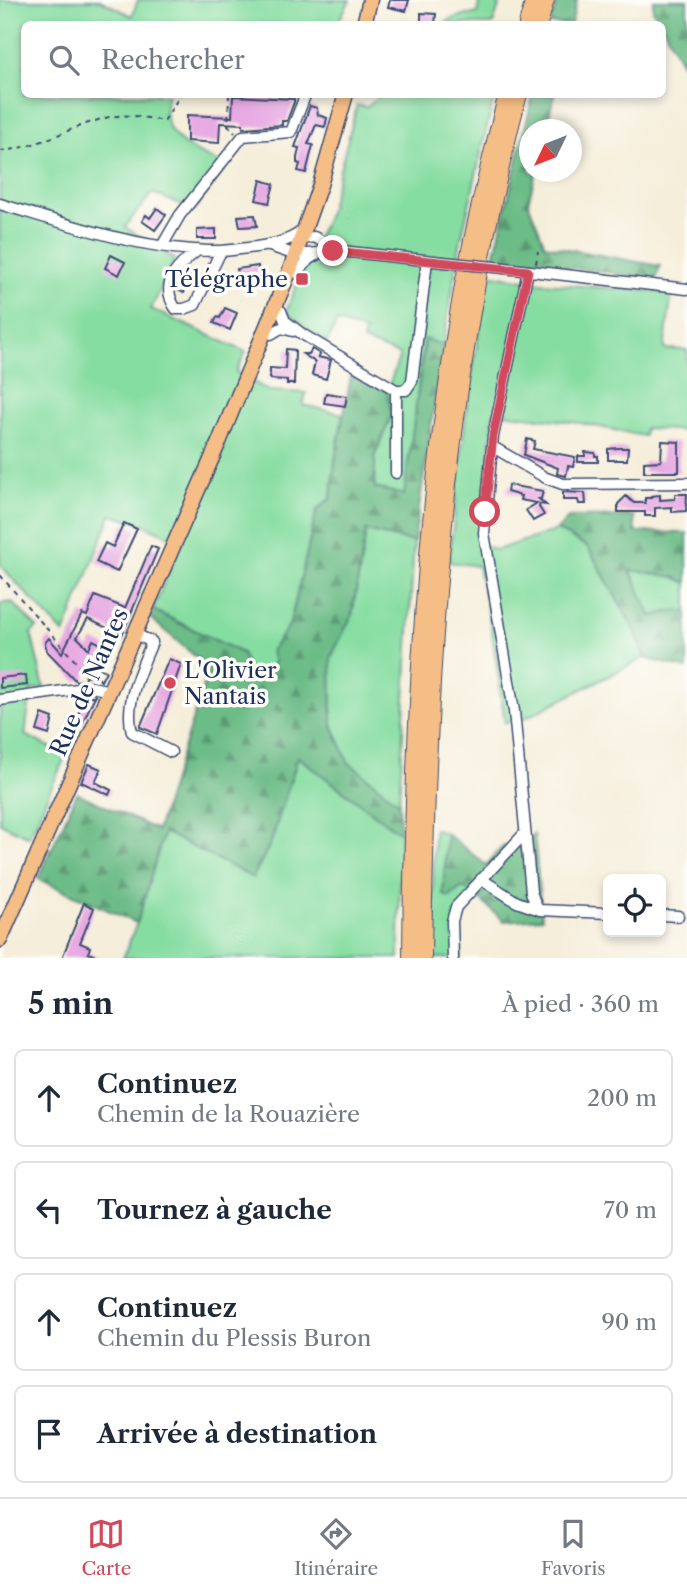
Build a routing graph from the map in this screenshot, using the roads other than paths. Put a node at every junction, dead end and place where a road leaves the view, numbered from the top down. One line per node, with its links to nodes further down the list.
1 (370, 0): 4 (main road)
2 (534, 0): 5 (highway)
3 (546, 0): 6 (highway)
4 (365, 21)
5 (528, 21)
6 (540, 21)
7 (304, 98): 14 (street)
8 (347, 98): 13 (main road, Rue de Nantes)
9 (347, 98): 13 (main road)
10 (506, 98): 39 (highway)
11 (518, 98): 40 (highway)
12 (0, 204): 14 (street)
13 (305, 242): 15 (street); 15 (street); 16 (street); 16 (street); 21 (main road, Rue de Nantes); 23 (main road)
14 (162, 246): 17 (street)
15 (281, 246): 18 (street); 21 (street)
16 (327, 248): 19 (street); 21 (street)
17 (198, 250): 18 (street); 18 (street)
18 (220, 251)
19 (427, 261): 20 (street, bridge); 24 (street)
20 (531, 271): 22 (street); 25 (street)
21 (291, 273): 23 (main road, Rue de Nantes); 23 (main road, Rue de Nantes)
22 (687, 289)
23 (278, 321): 24 (street); 28 (main road, Rue de Nantes)
24 (396, 390): 26 (street)
25 (493, 447): 27 (street); 32 (street)
26 (396, 473)
27 (687, 483)
28 (135, 634): 29 (main road, Rue de Nantes); 31 (street)
29 (110, 691): 30 (street); 38 (main road, Rue de Nantes)
30 (0, 700)
31 (171, 752)
32 (525, 833): 33 (street); 34 (street)
33 (481, 878): 34 (street); 41 (street)
34 (540, 910): 35 (street)
35 (603, 913)
36 (666, 915): 37 (street)
37 (678, 916)
38 (0, 940)
39 (411, 958)
40 (423, 958)
41 (453, 958)

